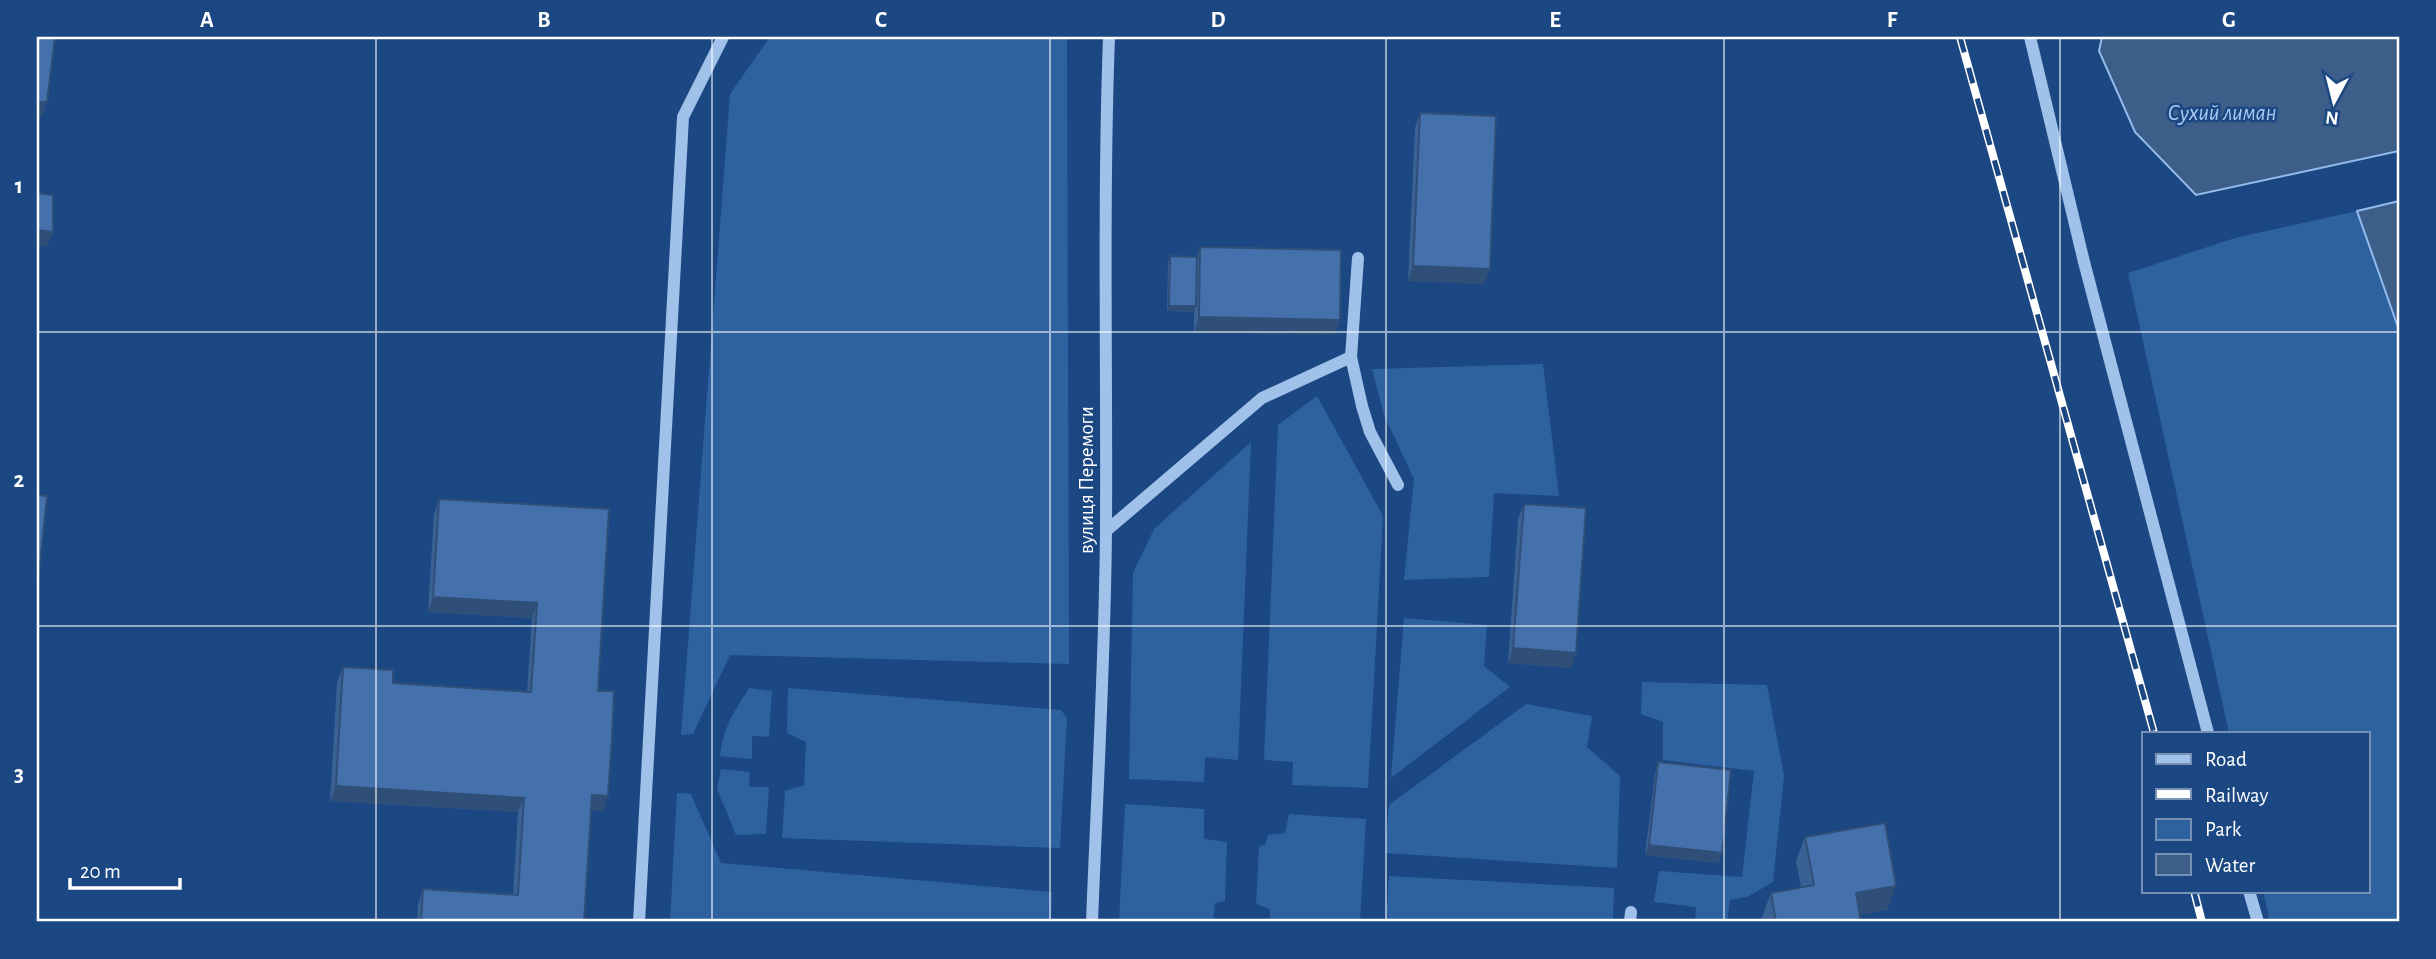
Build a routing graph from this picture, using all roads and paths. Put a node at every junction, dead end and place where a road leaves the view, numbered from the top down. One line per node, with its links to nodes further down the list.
1 (723, 37): 10 (street)
2 (1109, 37): 7 (street, вулиця Перемоги)
3 (2030, 37): 8 (street)
4 (1358, 257): 5 (street)
5 (1351, 357): 6 (street); 7 (street)
6 (1398, 485)
7 (1106, 531): 11 (street, вулиця Перемоги)
8 (2208, 732)
9 (2249, 892): 12 (street)
10 (639, 922)
11 (1092, 922)
12 (2258, 922)

